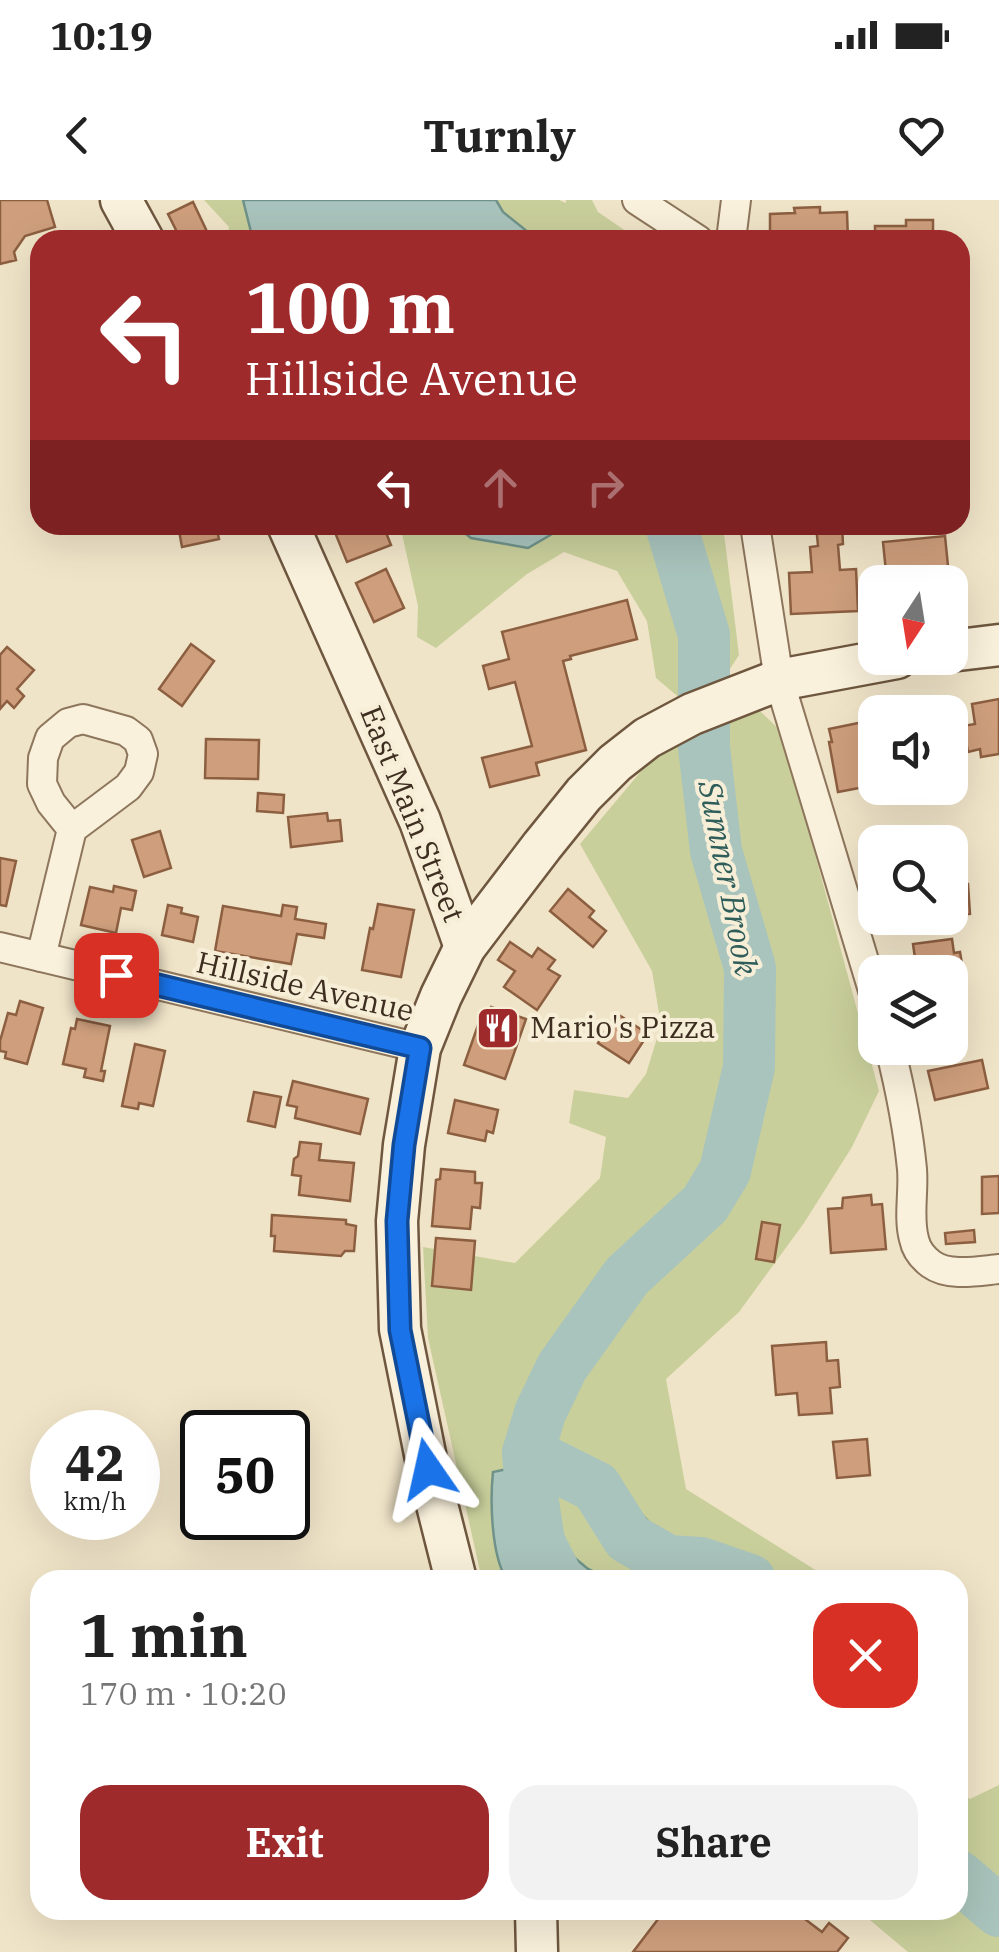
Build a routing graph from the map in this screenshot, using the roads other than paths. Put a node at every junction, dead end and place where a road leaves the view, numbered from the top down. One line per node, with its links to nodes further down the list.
1 (121, 200): 4 (main road)
2 (637, 200): 5 (street)
3 (736, 200): 6 (street)
4 (138, 230)
5 (683, 230)
6 (732, 230)
7 (292, 535): 14 (main road, East Main Street)
8 (756, 535): 12 (street)
9 (999, 645): 10 (main road)
10 (968, 648)
11 (858, 665): 12 (main road)
12 (778, 680): 14 (main road); 16 (street)
13 (72, 829): 17 (street)
14 (465, 946): 18 (main road, East Main Street)
15 (0, 948): 17 (street, Hillside Avenue)
16 (862, 955)
17 (41, 957): 18 (street, Hillside Avenue)
18 (420, 1048): 21 (main road, East Main Street)
19 (894, 1065): 20 (street)
20 (999, 1269)
21 (453, 1570)
22 (536, 1920): 23 (main road)
23 (537, 1952)

